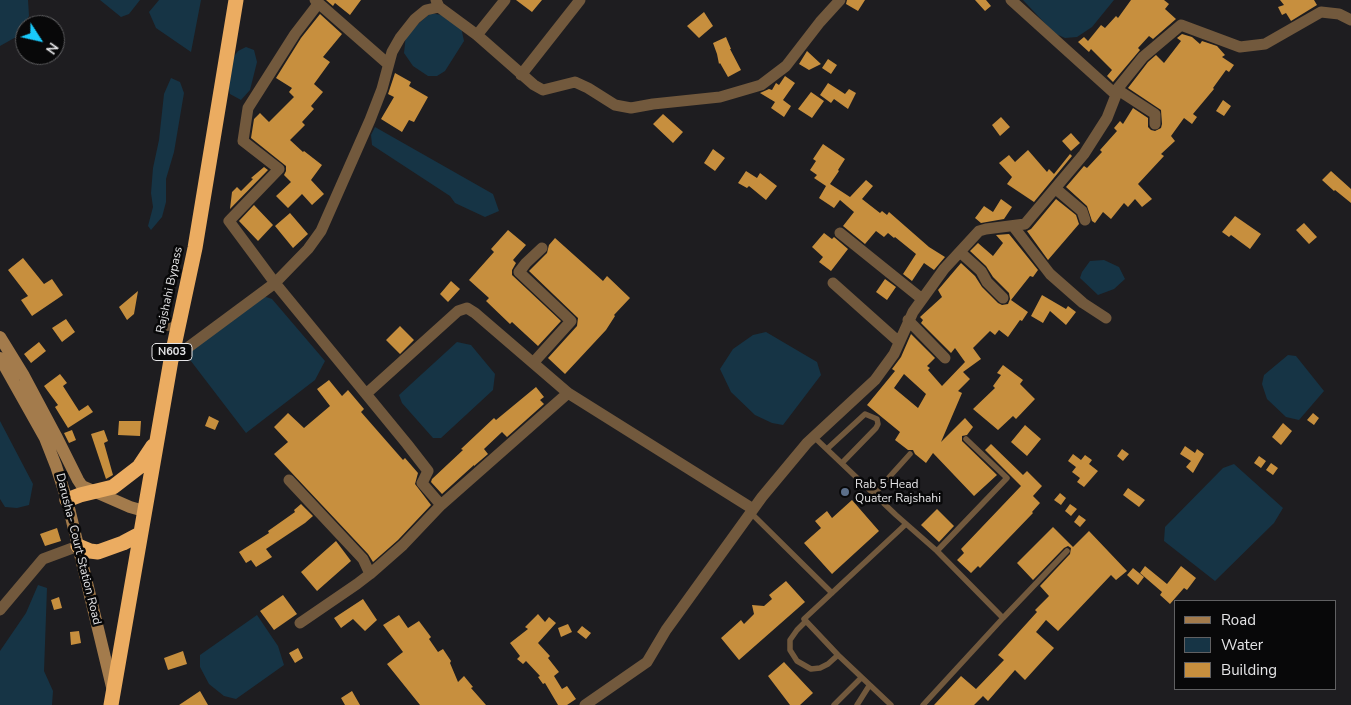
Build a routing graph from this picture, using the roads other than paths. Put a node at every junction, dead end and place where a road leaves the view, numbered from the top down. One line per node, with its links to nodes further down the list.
1 (236, 0): 26 (highway, Rajshahi Bypass / N603)
2 (505, 0): 9 (street)
3 (580, 0): 11 (street)
4 (840, 0): 11 (street)
5 (1010, 0): 12 (street)
6 (316, 2): 10 (street); 20 (street)
7 (438, 3): 9 (street); 10 (street)
8 (1351, 20): 12 (street)
9 (477, 36): 11 (street)
10 (388, 64): 20 (street)
11 (521, 75)
12 (1118, 90): 13 (street); 14 (street)
13 (1155, 124)
14 (1056, 189): 15 (street); 16 (street)
15 (1085, 220)
16 (1013, 226): 19 (street); 24 (street)
17 (840, 233): 23 (street)
18 (542, 248): 33 (street)
19 (960, 252): 22 (street); 23 (street)
20 (275, 283): 32 (street); 35 (street)
21 (833, 283): 29 (street)
22 (1003, 298)
23 (922, 299): 25 (street)
24 (1106, 318)
25 (908, 320): 29 (street); 31 (street)
26 (178, 324): 27 (street); 32 (highway, Rajshahi Bypass / N603)
27 (162, 326)
28 (0, 337): 43 (street, Darusha- Court Station Road)
29 (899, 342): 36 (street)
30 (0, 358): 45 (street, Darusha- Court Station Road)
31 (945, 358)
32 (171, 360): 37 (highway, Rajshahi Bypass / N603)
33 (533, 362): 34 (street); 35 (street)
34 (568, 393): 46 (street); 48 (street)
35 (366, 394): 46 (street)
36 (814, 436): 39 (lane); 48 (street)
37 (159, 437): 43 (highway); 47 (highway, Rajshahi Bypass / N603)
38 (966, 439): 52 (lane)
39 (827, 449): 41 (lane); 41 (lane)
40 (910, 454): 44 (lane)
41 (842, 464): 44 (lane)
42 (290, 480): 54 (street)
43 (95, 492): 45 (highway); 47 (street, Darusha- Court Station Road)
44 (874, 494): 49 (lane)
45 (67, 500): 51 (street, Darusha- Court Station Road)
46 (441, 505): 54 (street)
47 (144, 511): 50 (highway, Rajshahi Bypass / N603)
48 (752, 511): 55 (lane); 64 (street)
49 (906, 524): 52 (lane); 55 (lane)
50 (140, 534): 51 (highway); 63 (highway, Rajshahi Bypass / N603)
51 (78, 546): 56 (street); 63 (street, Darusha- Court Station Road)
52 (937, 551): 57 (lane)
53 (1067, 551): 57 (lane)
54 (370, 574): 59 (street)
55 (832, 592): 58 (lane)
56 (0, 610)
57 (1004, 618): 68 (lane)
58 (806, 621): 60 (lane); 60 (lane)
59 (300, 624)
60 (838, 655): 61 (lane)
61 (861, 678): 62 (lane); 65 (lane)
62 (869, 686): 66 (lane); 67 (lane)
63 (112, 699)
64 (586, 705)
65 (834, 705)
66 (857, 705)
67 (891, 705)
68 (923, 705)

